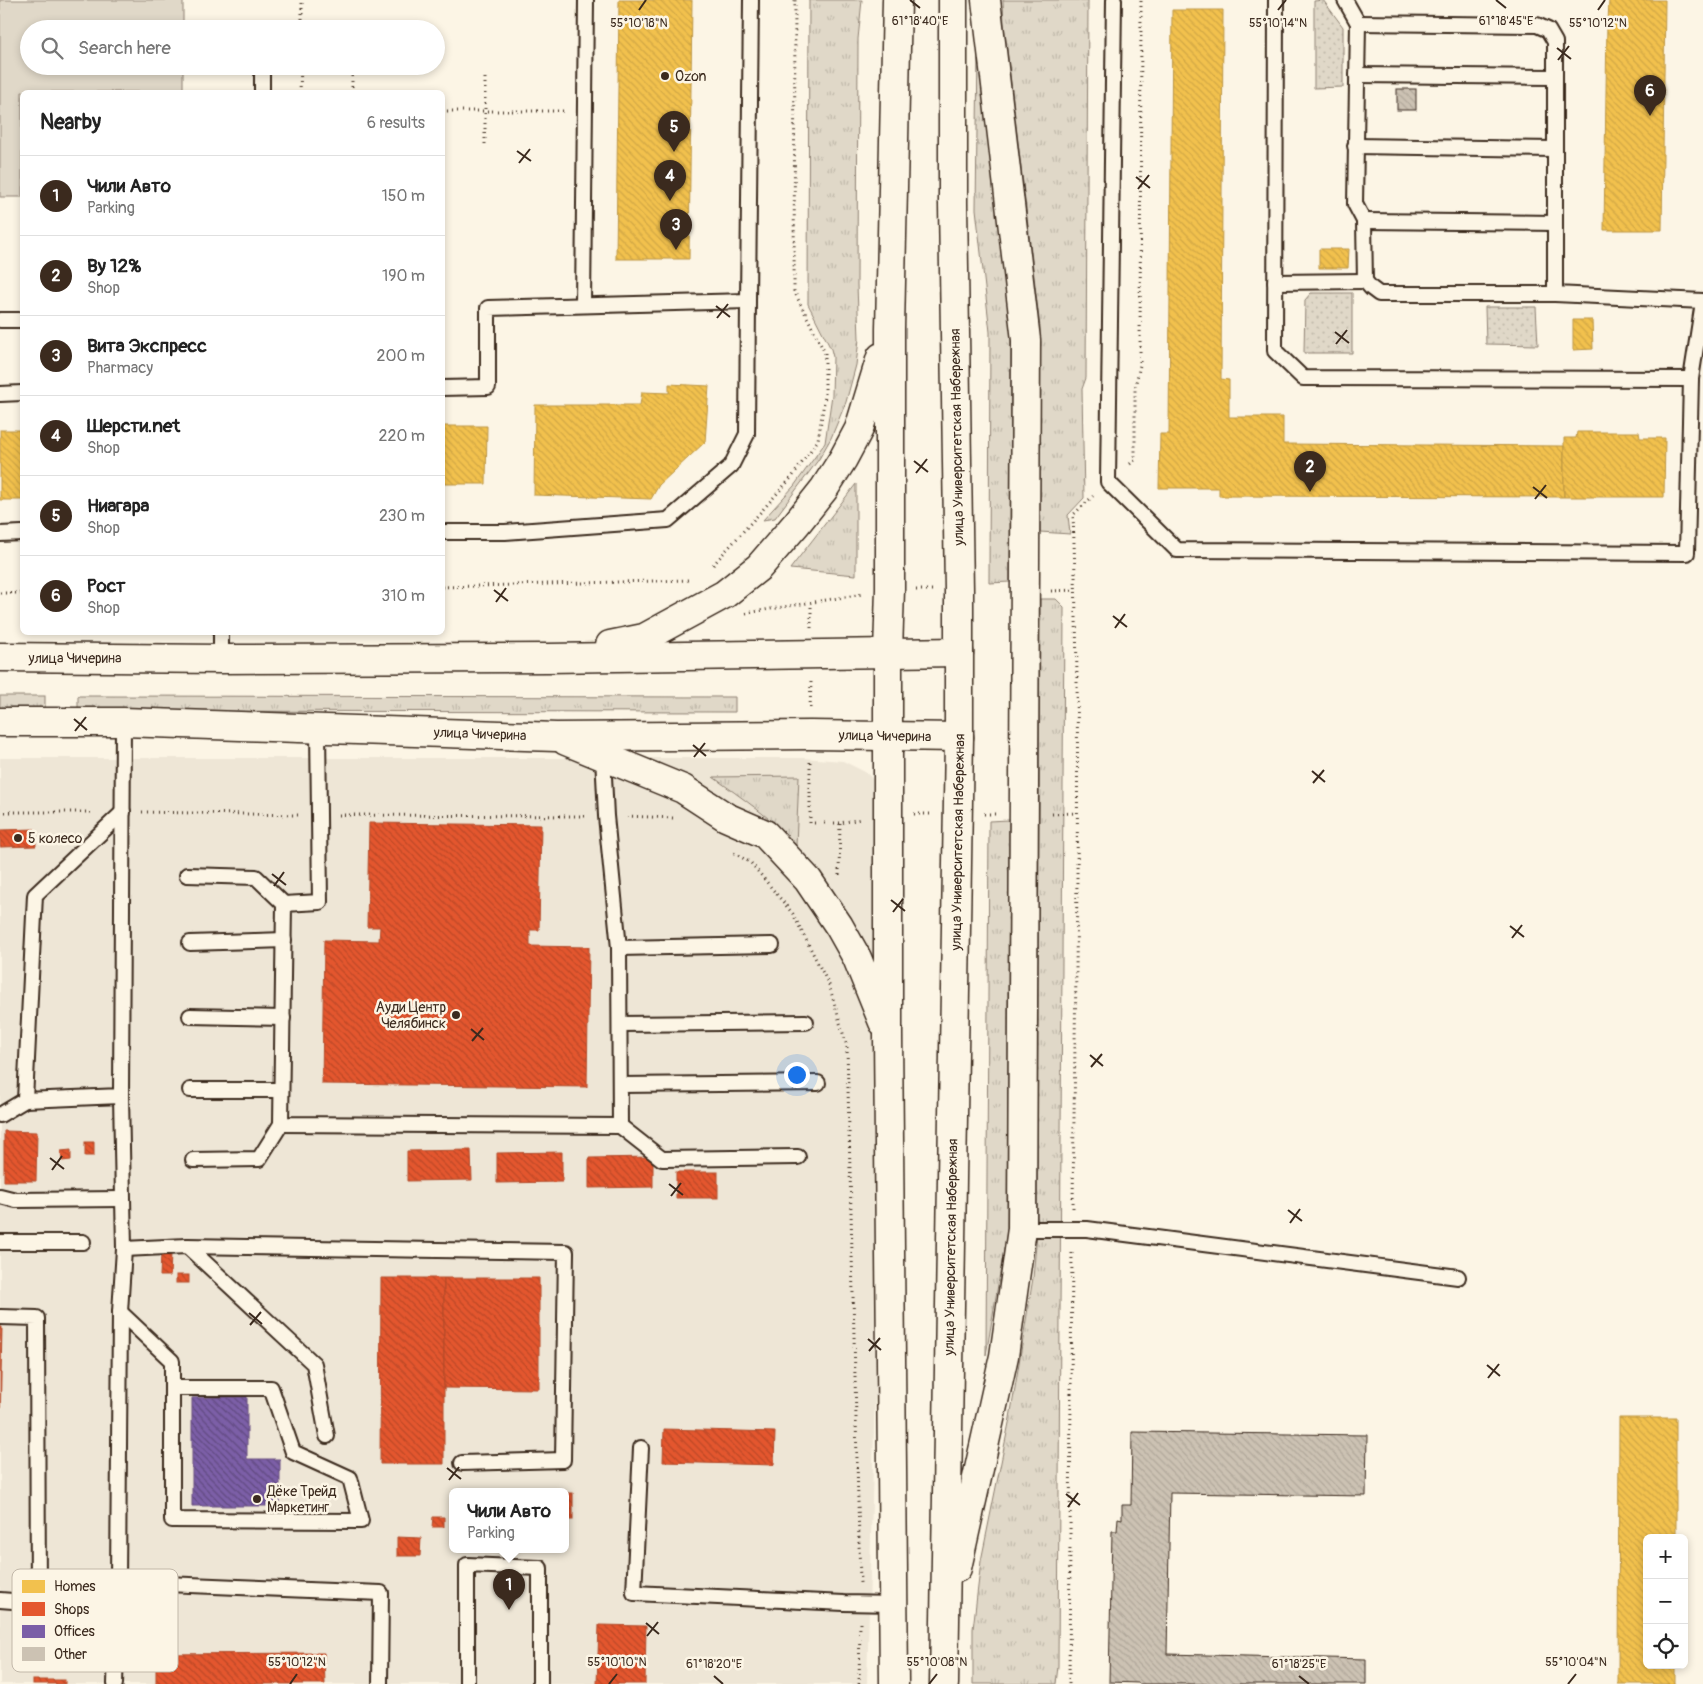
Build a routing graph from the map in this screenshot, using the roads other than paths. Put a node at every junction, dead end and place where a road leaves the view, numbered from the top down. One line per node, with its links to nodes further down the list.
1 (586, 0): 23 (lane)
2 (751, 0): 21 (lane)
3 (897, 0): 26 (main road)
4 (953, 0): 36 (main road, улица Университетская Набережная)
5 (986, 0): 71 (main road)
6 (1114, 0): 27 (lane)
7 (1276, 0): 19 (lane)
8 (1344, 0): 9 (lane)
9 (1358, 23): 11 (lane); 12 (lane)
10 (262, 75): 13 (lane)
11 (1356, 75): 12 (lane); 14 (lane)
12 (1555, 77): 15 (lane)
13 (262, 90)
14 (1355, 146): 15 (lane); 16 (lane)
15 (1555, 149): 17 (lane)
16 (1364, 221): 17 (lane); 18 (lane)
17 (1555, 223): 20 (lane)
18 (1364, 281): 19 (lane); 20 (lane)
19 (1275, 282): 27 (lane)
20 (1555, 294): 22 (lane)
21 (748, 301): 23 (lane); 31 (lane)
22 (1703, 302): 27 (lane)
23 (583, 305): 28 (lane)
24 (0, 320): 25 (lane)
25 (20, 320)
26 (890, 329): 35 (main road); 38 (main road)
27 (1691, 379)
28 (445, 388)
29 (20, 393): 30 (lane)
30 (0, 394)
31 (445, 532)
32 (20, 533): 33 (lane)
33 (0, 534)
34 (221, 646): 37 (main road, улица Чичерина); 38 (main road, улица Чичерина)
35 (888, 652): 36 (main road, улица Чичерина); 38 (main road, улица Чичерина); 42 (main road)
36 (959, 652): 44 (main road, улица Университетская Набережная)
37 (0, 657)
38 (548, 658)
39 (0, 722): 40 (main road, улица Чичерина)
40 (123, 722): 41 (main road, улица Чичерина); 46 (lane)
41 (318, 728): 43 (main road, улица Чичерина); 48 (lane)
42 (888, 736): 43 (main road, улица Чичерина); 44 (main road, улица Чичерина); 57 (main road)
43 (556, 737): 45 (main road)
44 (959, 737): 87 (main road, улица Университетская Набережная)
45 (603, 756): 52 (lane); 57 (main road)
46 (122, 812): 62 (lane); 63 (lane)
47 (187, 875): 48 (lane)
48 (284, 904): 49 (lane)
49 (284, 940): 50 (lane); 54 (lane)
50 (190, 943)
51 (772, 945): 52 (lane)
52 (619, 948): 56 (lane)
53 (190, 1016): 54 (lane)
54 (283, 1018): 61 (lane)
55 (806, 1022): 56 (lane)
56 (620, 1024): 58 (lane)
57 (888, 1035): 86 (main road)
58 (620, 1084): 59 (lane); 66 (lane)
59 (818, 1084)
60 (190, 1090): 61 (lane)
61 (281, 1090): 65 (lane)
62 (120, 1096): 63 (lane); 70 (lane)
63 (25, 1100): 64 (lane)
64 (0, 1115)
65 (281, 1124): 66 (lane); 68 (lane)
66 (620, 1126): 67 (lane)
67 (798, 1157)
68 (193, 1160)
69 (0, 1196): 70 (lane)
70 (122, 1199): 75 (lane)
71 (1022, 1229): 76 (lane); 87 (main road)
72 (0, 1242): 73 (lane)
73 (83, 1242)
74 (187, 1246): 75 (lane); 80 (lane); 82 (lane)
75 (124, 1249): 77 (lane)
76 (1458, 1276)
77 (120, 1312): 79 (lane); 84 (lane)
78 (0, 1317): 83 (lane)
79 (172, 1388): 79 (lane)
80 (326, 1436)
81 (641, 1448): 86 (lane)
82 (462, 1463)
83 (38, 1569)
84 (118, 1569)
85 (178, 1585): 88 (lane)
86 (894, 1604): 91 (main road)
87 (944, 1626): 92 (main road, улица Университетская Набережная)
88 (380, 1684)
89 (467, 1684): 90 (lane)
90 (540, 1684)
91 (894, 1684)
92 (944, 1684)

